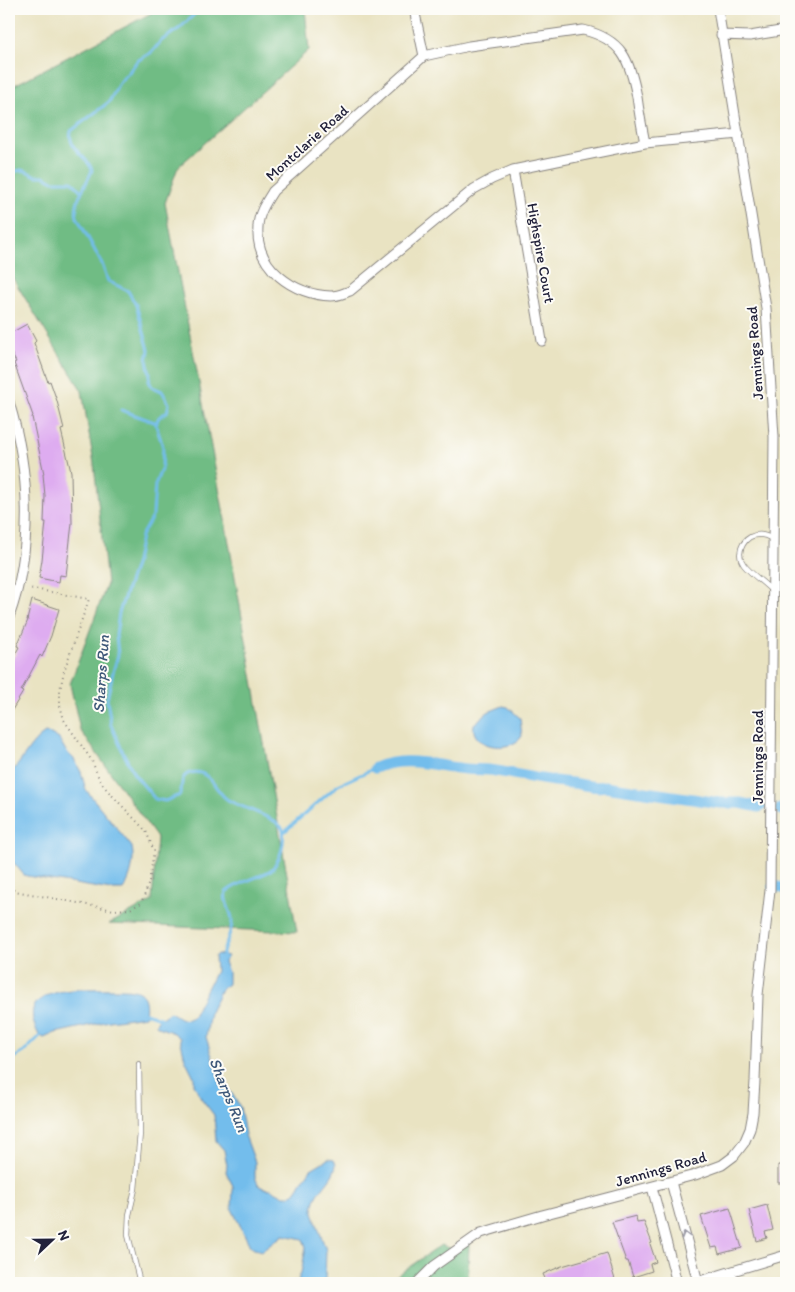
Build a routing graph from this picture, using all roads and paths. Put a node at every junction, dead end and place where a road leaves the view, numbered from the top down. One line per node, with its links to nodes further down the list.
1 (414, 9): 5 (street)
2 (718, 9): 4 (street, Jennings Road)
3 (786, 30): 4 (street)
4 (722, 35): 6 (street, Jennings Road)
5 (424, 56): 7 (street, Montclarie Road); 8 (street, Montclarie Road)
6 (739, 134): 7 (street, Montclarie Road); 11 (street, Jennings Road)
7 (645, 143): 8 (street, Montclarie Road)
8 (513, 170): 9 (street, Highspire Court)
9 (542, 341)
10 (9, 402): 14 (street)
11 (773, 539): 13 (street, Jennings Road); 13 (lane)
12 (24, 587): 15 (path)
13 (772, 590): 17 (street, Jennings Road)
14 (9, 617)
15 (9, 887)
16 (138, 1064): 22 (lane)
17 (671, 1182): 18 (street, Jennings Road); 21 (street, one-way to 17)
18 (652, 1187): 23 (street, Jennings Road); 24 (street)
19 (786, 1256): 20 (street)
20 (732, 1272): 21 (street); 25 (street)
21 (695, 1282)
22 (140, 1283)
23 (417, 1283)
24 (677, 1283)
25 (735, 1283)

